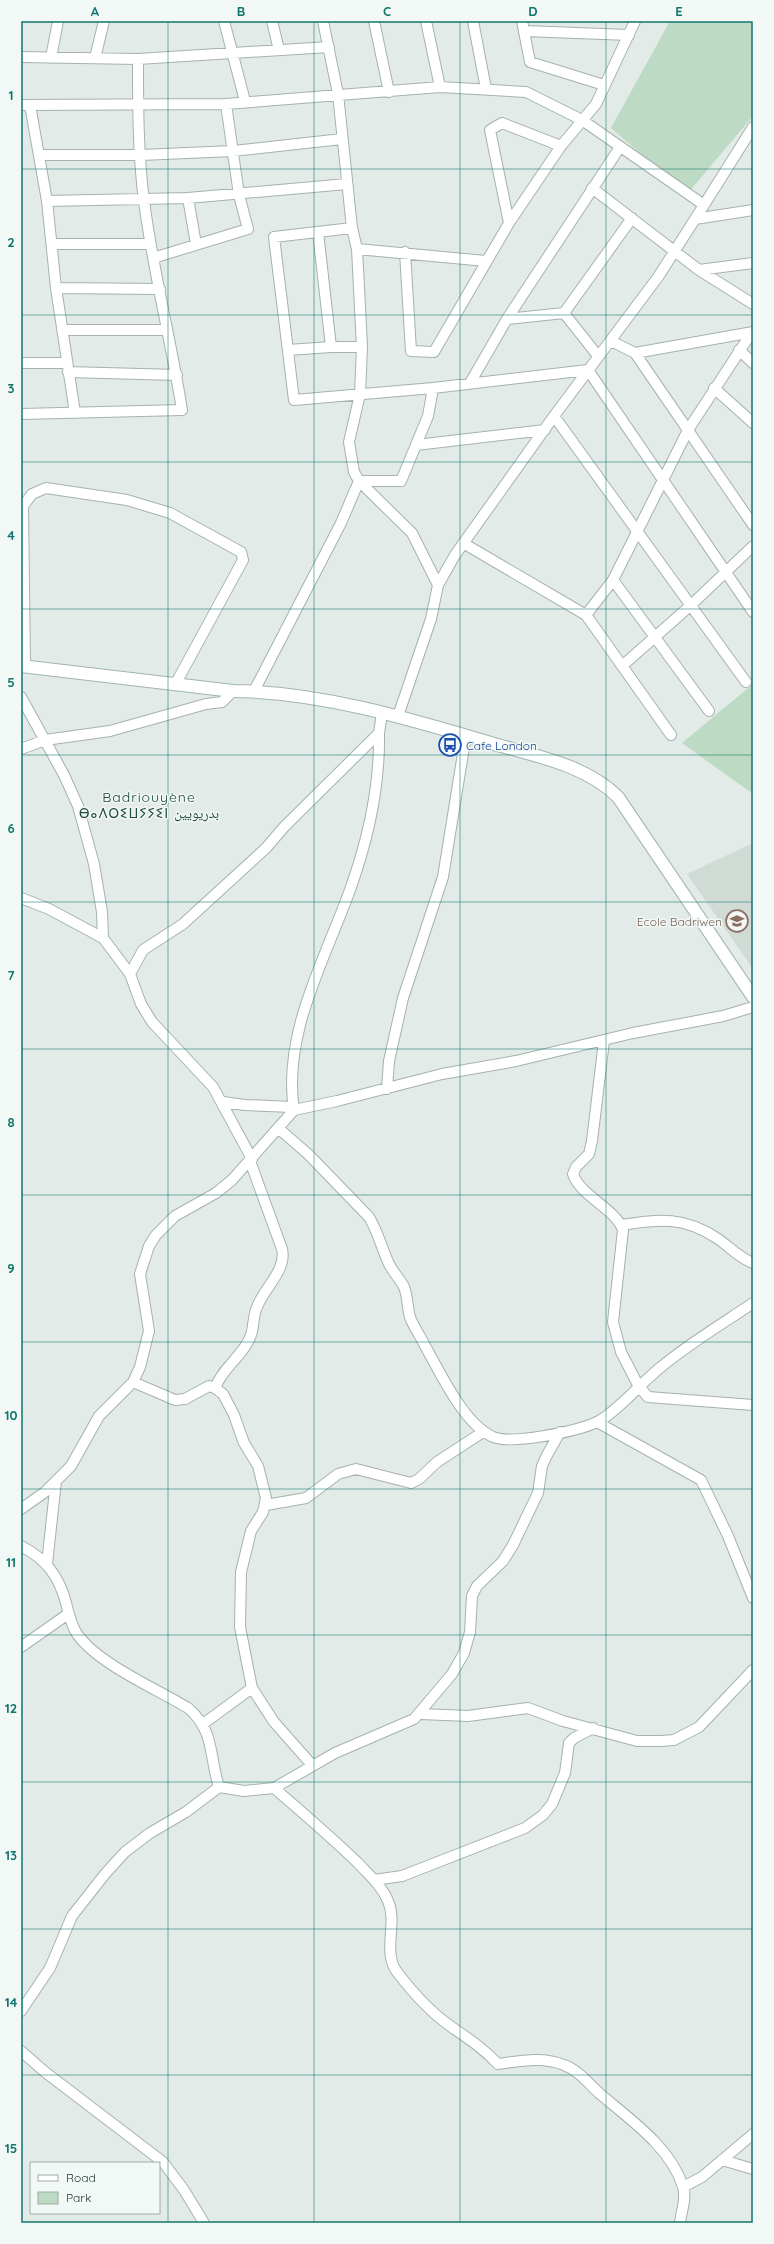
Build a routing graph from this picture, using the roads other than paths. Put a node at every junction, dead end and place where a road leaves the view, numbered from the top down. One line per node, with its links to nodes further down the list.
1 (58, 21): 17 (street)
2 (104, 21): 18 (street)
3 (224, 21): 15 (street)
4 (272, 21): 14 (street)
5 (323, 21): 13 (street)
6 (374, 21): 23 (street)
7 (426, 21): 21 (street)
8 (473, 21): 22 (street)
9 (522, 21): 11 (street)
10 (635, 21): 12 (street)
11 (524, 31): 12 (street); 20 (street)
12 (629, 35): 20 (street)
13 (329, 47): 14 (street); 24 (street)
14 (279, 50): 15 (street)
15 (233, 54): 19 (street); 25 (street)
16 (21, 57): 17 (street)
17 (52, 58): 18 (street)
18 (95, 58): 19 (street)
19 (138, 59): 28 (street)
20 (604, 85): 29 (street)
21 (440, 87): 22 (street); 23 (street)
22 (486, 89): 29 (street)
23 (389, 92): 24 (street)
24 (338, 94): 25 (street); 31 (street)
25 (245, 101): 26 (street)
26 (226, 104): 28 (street); 34 (street)
27 (26, 105): 28 (street); 35 (street)
28 (138, 105): 36 (street)
29 (582, 120): 32 (street); 33 (street)
30 (753, 127): 43 (street)
31 (342, 139): 34 (street); 37 (street)
32 (561, 146): 47 (street); 47 (street)
33 (620, 147): 38 (street); 43 (street)
34 (233, 151): 36 (street); 39 (street)
35 (39, 155): 36 (street); 42 (street)
36 (141, 155): 41 (street)
37 (347, 184): 39 (street); 48 (street)
38 (592, 188): 45 (street); 64 (street)
39 (239, 195): 40 (street); 52 (street)
40 (188, 198): 41 (street); 52 (street)
41 (144, 200): 42 (street); 51 (street)
42 (47, 201): 50 (street)
43 (704, 205): 46 (street)
44 (753, 210): 46 (street)
45 (632, 218): 54 (street); 63 (street)
46 (695, 219): 54 (street)
47 (510, 223): 57 (street)
48 (352, 228): 49 (street); 53 (street)
49 (318, 232): 69 (street); 71 (street)
50 (52, 244): 51 (street); 60 (street)
51 (150, 244): 56 (street)
52 (196, 244): 56 (street)
53 (357, 249): 55 (street); 70 (street)
54 (674, 251): 59 (street); 68 (street)
55 (405, 252): 57 (street); 57 (street)
56 (153, 258): 61 (street)
57 (486, 261)
58 (753, 263): 59 (street)
59 (699, 270): 62 (street)
60 (56, 288): 61 (street); 65 (street)
61 (160, 290): 66 (street)
62 (753, 304)
63 (564, 314): 64 (street); 74 (street)
64 (507, 319): 80 (street)
65 (62, 330): 66 (street); 77 (street)
66 (167, 330): 79 (street)
67 (752, 332): 72 (street); 73 (street)
68 (611, 341): 73 (street); 74 (street)
69 (331, 347): 70 (street); 71 (street)
70 (362, 348): 83 (street)
71 (288, 350): 83 (street)
72 (739, 350): 76 (street); 82 (street)
73 (635, 352): 89 (street)
74 (598, 356): 78 (street)
75 (21, 363): 77 (street)
76 (753, 363)
77 (67, 368): 79 (street); 84 (street)
78 (588, 370): 80 (street); 86 (street); 92 (street)
79 (177, 375): 84 (street)
80 (470, 383): 81 (street)
81 (433, 388): 83 (street); 90 (street)
82 (714, 388): 87 (street); 89 (street)
83 (360, 394): 91 (street)
84 (75, 413): 85 (street)
85 (21, 414)
86 (554, 416): 88 (street); 94 (street)
87 (753, 423)
88 (545, 430): 90 (street); 95 (street)
89 (688, 430): 92 (street); 93 (street)
90 (416, 445): 91 (street)
91 (359, 481): 99 (street); 109 (street)
92 (663, 482): 94 (street); 97 (street)
93 (753, 525)
94 (638, 531): 98 (street); 100 (street)
95 (463, 543): 99 (street); 102 (street)
96 (753, 546): 97 (street)
97 (726, 572): 100 (street); 101 (street)
98 (612, 580): 102 (street); 103 (street)
99 (438, 584): 113 (street)
100 (690, 606): 103 (street); 106 (street)
101 (753, 612)
102 (586, 615): 105 (street)
103 (654, 636): 105 (street); 111 (street)
104 (23, 666): 107 (street); 107 (street)
105 (622, 666): 116 (street)
106 (746, 682)
107 (176, 683): 108 (street)
108 (233, 691): 109 (street); 117 (street)
109 (254, 691): 112 (street)
110 (21, 697): 117 (street)
111 (709, 711)
112 (382, 713): 113 (street); 114 (street)
113 (398, 716): 115 (street)
114 (379, 733): 121 (street); 127 (street)
115 (466, 735): 122 (street); 125 (street)
116 (671, 735)
117 (46, 740): 118 (street); 120 (street)
118 (21, 749)
119 (21, 898): 120 (street)
120 (103, 938): 121 (street)
121 (130, 974): 126 (street)
122 (753, 996)
123 (753, 1007): 124 (street)
124 (604, 1041): 125 (street); 130 (street)
125 (387, 1089): 127 (street)
126 (223, 1102): 127 (street); 129 (street)
127 (293, 1109): 128 (street)
128 (278, 1128): 129 (street); 138 (street)
129 (251, 1160): 133 (street); 135 (street)
130 (622, 1225): 131 (street); 134 (street)
131 (753, 1263)
132 (753, 1303): 134 (street)
133 (132, 1382): 135 (street); 140 (street)
134 (638, 1386): 136 (street); 137 (street)
135 (215, 1388): 141 (street)
136 (753, 1405)
137 (597, 1422): 139 (street); 145 (street)
138 (483, 1432): 139 (street); 141 (street)
139 (560, 1432): 150 (street)
140 (56, 1481): 142 (street); 144 (street)
141 (266, 1505): 149 (street)
142 (21, 1509)
143 (21, 1546): 144 (street)
144 (47, 1564): 146 (street)
145 (753, 1598)
146 (68, 1614): 147 (street); 151 (street)
147 (21, 1647)
148 (753, 1670): 152 (street)
149 (252, 1688): 151 (street); 153 (street)
150 (421, 1714): 152 (street); 153 (street)
151 (203, 1724): 154 (street)
152 (593, 1728): 156 (street)
153 (312, 1765): 155 (street)
154 (219, 1787): 155 (street); 157 (street)
155 (274, 1788): 156 (street)
156 (374, 1880): 162 (street)
157 (21, 2011)
158 (21, 2051): 163 (street)
159 (753, 2134): 160 (street)
160 (722, 2160): 161 (street); 162 (street)
161 (753, 2169)
162 (683, 2187): 164 (street)
163 (204, 2223)
164 (680, 2223)

